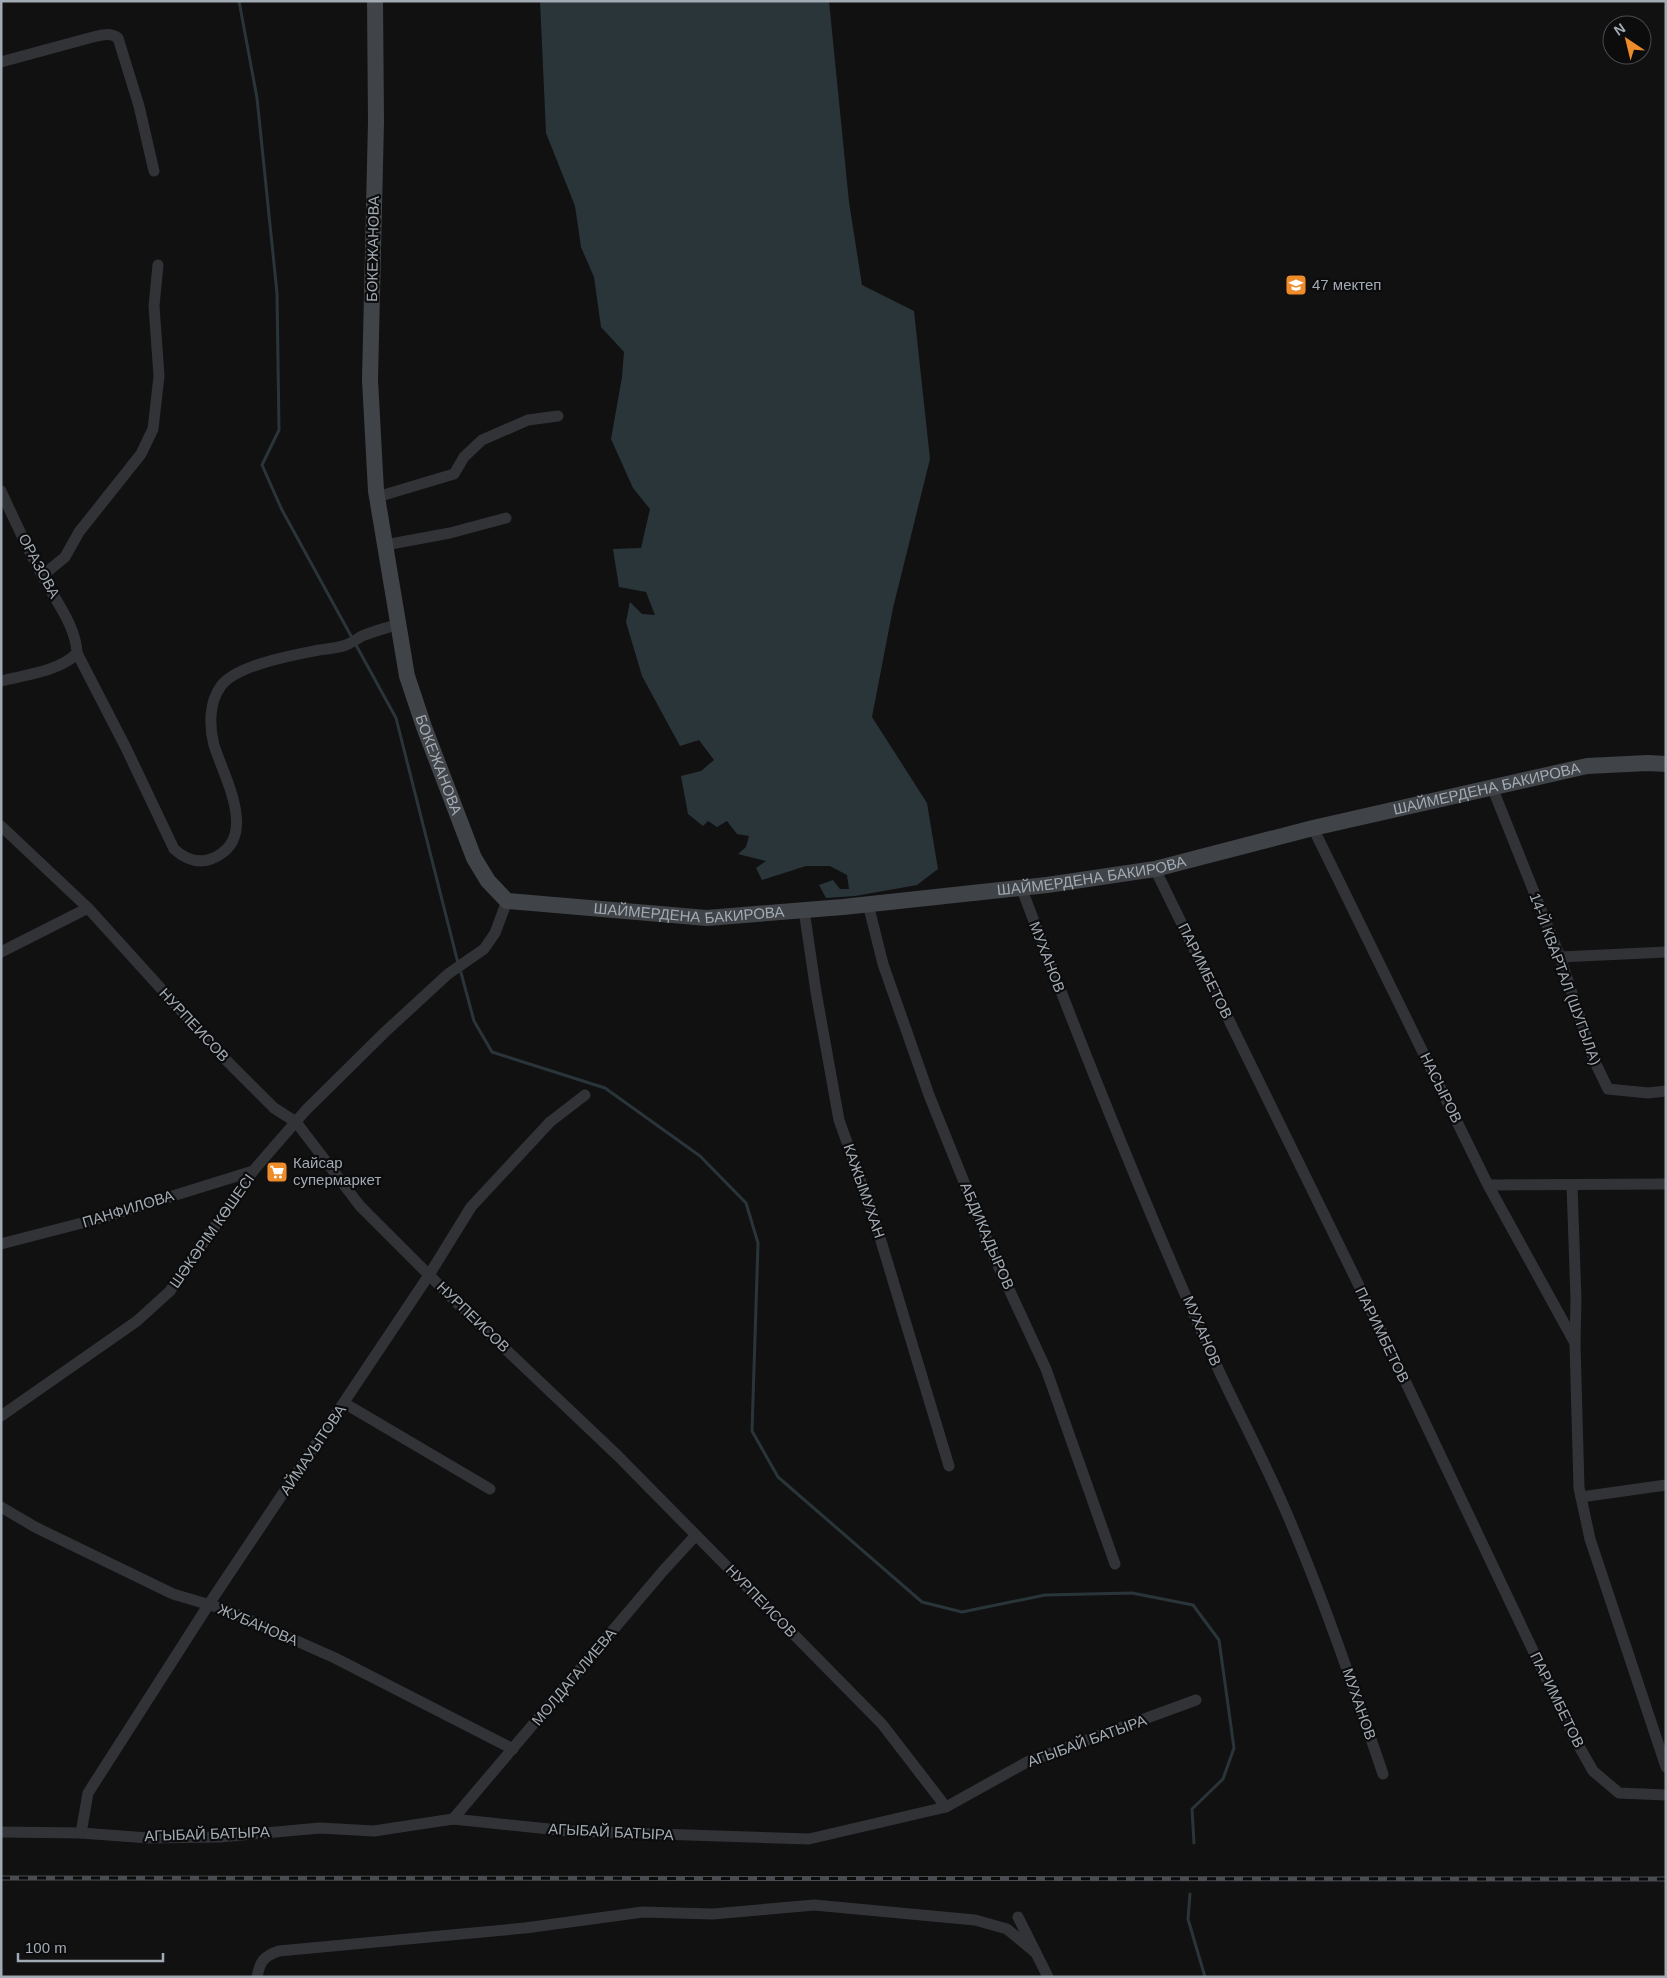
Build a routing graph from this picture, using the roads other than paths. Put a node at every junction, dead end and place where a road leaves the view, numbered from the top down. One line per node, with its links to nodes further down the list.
1 (375, 1): 7 (street, БОКЕЖАНОВА)
2 (1, 62): 3 (street)
3 (154, 171)
4 (158, 265): 10 (street)
5 (558, 416): 7 (street)
6 (1, 491): 10 (street, ОРАЗОВА)
7 (377, 497): 9 (street, БОКЕЖАНОВА)
8 (506, 518): 9 (street)
9 (385, 545): 11 (street, БОКЕЖАНОВА)
10 (42, 576): 12 (street, ОРАЗОВА)
11 (398, 624): 12 (street, ОРАЗОВА); 20 (street, БОКЕЖАНОВА)
12 (76, 647): 13 (street)
13 (1, 681)
14 (1666, 764): 15 (street, ШАЙМЕРДЕНА БАКИРОВА)
15 (1492, 787): 17 (street, ШАЙМЕРДЕНА БАКИРОВА); 26 (street, 14-Й КВАРТАЛ (ШУГЫЛА))
16 (1, 826): 22 (street, НУРПЕИСОВ)
17 (1313, 828): 18 (street, ШАЙМЕРДЕНА БАКИРОВА); 32 (street, НАСЫРОВ)
18 (1155, 869): 19 (street, ШАЙМЕРДЕНА БАКИРОВА); 51 (street, ПАРИМБЕТОВ)
19 (1021, 888): 21 (street, ШАЙМЕРДЕНА БАКИРОВА); 50 (street, МУХАНОВ)
20 (507, 901): 23 (street, ШАЙМЕРДЕНА БАКИРОВА); 29 (street, ШӘКӘРІМ КӨШЕСІ)
21 (868, 904): 23 (street, ШАЙМЕРДЕНА БАКИРОВА); 45 (street, АБДИКАДЫРОВ)
22 (88, 908): 24 (street); 29 (street, НУРПЕИСОВ)
23 (804, 910): 39 (street, КАЖЫМУХАН)
24 (1, 952)
25 (1666, 952): 26 (street)
26 (1560, 958): 27 (street, 14-Й КВАРТАЛ (ШУГЫЛА))
27 (1666, 1092)
28 (585, 1095): 35 (street, АЙМАУЫТОВА)
29 (296, 1122): 30 (street, ШӘКӘРІМ КӨШЕСІ); 35 (street, НУРПЕИСОВ)
30 (253, 1171): 34 (street, ПАНФИЛОВА); 38 (street, ШӘКӘРІМ КӨШЕСІ)
31 (1666, 1184): 33 (street)
32 (1488, 1185): 33 (street); 36 (street, НАСЫРОВ)
33 (1572, 1185): 36 (street)
34 (1, 1244)
35 (429, 1275): 37 (street, АЙМАУЫТОВА); 44 (street, НУРПЕИСОВ)
36 (1575, 1344): 42 (street)
37 (344, 1403): 41 (street); 46 (street, АЙМАУЫТОВА)
38 (1, 1416)
39 (948, 1466)
40 (1666, 1485): 42 (street)
41 (490, 1488)
42 (1580, 1497): 49 (street)
43 (1, 1507): 46 (street, ЖУБАНОВА)
44 (696, 1535): 48 (street, МОЛДАГАЛИЕВА); 52 (street, НУРПЕИСОВ)
45 (1115, 1564)
46 (209, 1604): 48 (street, ЖУБАНОВА); 55 (street, АЙМАУЫТОВА)
47 (1196, 1700): 52 (street, АГЫБАЙ БАТЫРА)
48 (513, 1749): 53 (street, МОЛДАГАЛИЕВА)
49 (1666, 1767)
50 (1383, 1774)
51 (1666, 1795)
52 (946, 1807): 53 (street, АГЫБАЙ БАТЫРА)
53 (454, 1820): 55 (street, АГЫБАЙ БАТЫРА)
54 (1, 1832): 55 (street, АГЫБАЙ БАТЫРА)
55 (81, 1832)
56 (1018, 1917): 57 (street)
57 (1036, 1953): 58 (street); 59 (street)
58 (258, 1974)
59 (1048, 1977)

